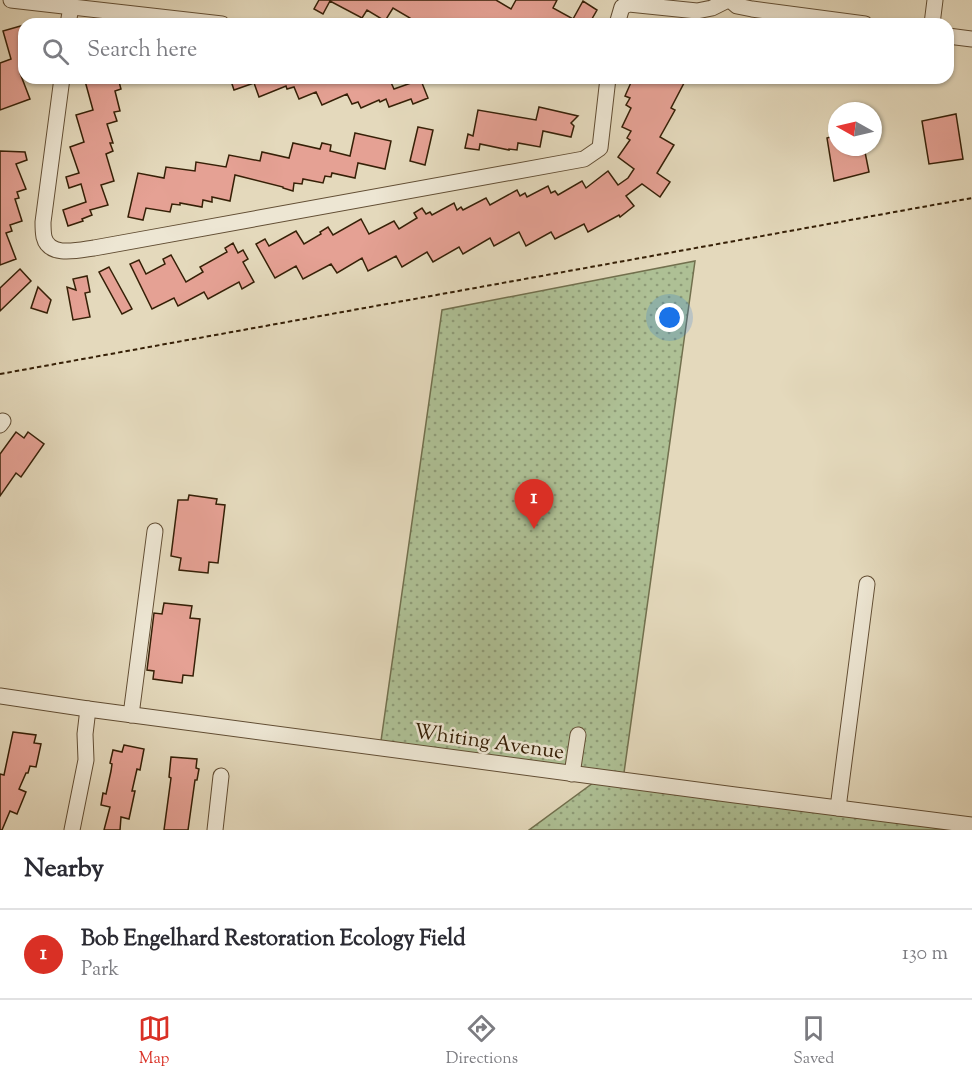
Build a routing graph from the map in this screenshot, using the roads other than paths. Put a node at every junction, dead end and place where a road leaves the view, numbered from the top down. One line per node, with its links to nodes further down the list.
1 (11, 0): 4 (street)
2 (729, 0): 7 (street); 8 (street)
3 (935, 0): 9 (street)
4 (71, 7): 5 (street); 6 (street)
5 (70, 18)
6 (169, 18)
7 (619, 18)
8 (820, 18)
9 (933, 18)
10 (954, 37): 11 (street)
11 (972, 39)
12 (61, 84): 13 (street)
13 (607, 84)
14 (155, 531): 18 (street)
15 (867, 584): 22 (street)
16 (0, 696): 17 (street, Whiting Avenue)
17 (88, 709): 18 (street, Whiting Avenue); 24 (street)
18 (131, 715): 20 (street, Whiting Avenue)
19 (578, 735): 20 (street)
20 (572, 774): 22 (street, Whiting Avenue)
21 (221, 776): 25 (street)
22 (838, 808): 23 (street, Whiting Avenue)
23 (972, 825)
24 (72, 830)
25 (215, 830)

